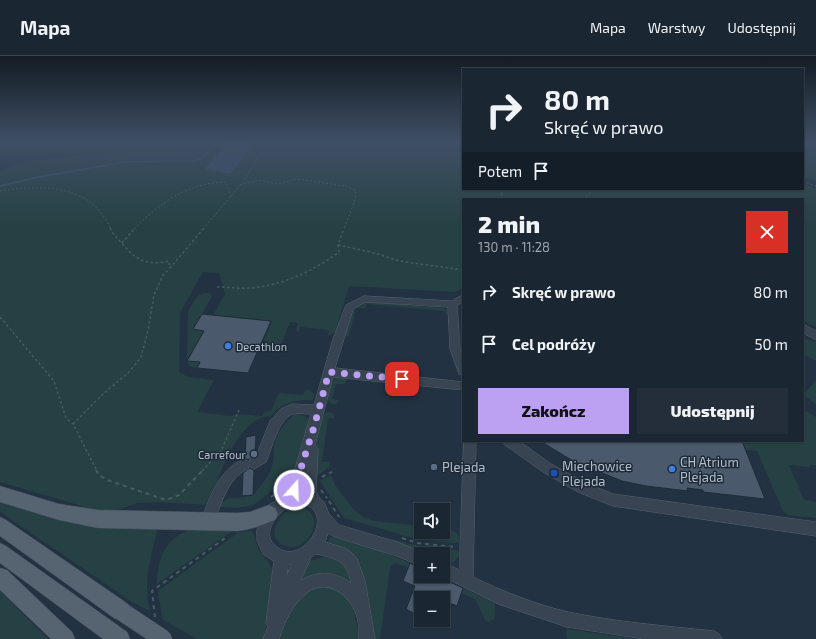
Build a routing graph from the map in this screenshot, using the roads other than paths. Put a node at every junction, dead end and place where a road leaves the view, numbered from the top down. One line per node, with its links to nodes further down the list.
1 (462, 299): 2 (street)
2 (452, 304): 5 (street); 6 (street)
3 (804, 329): 4 (street)
4 (816, 336)
5 (462, 368)
6 (329, 372): 7 (street); 8 (street)
7 (462, 386)
8 (319, 410): 11 (street); 17 (street)
9 (470, 442): 26 (street)
10 (510, 442): 19 (street)
11 (309, 479): 13 (street); 14 (street)
12 (0, 494): 17 (main road)
13 (288, 498): 14 (street); 15 (street)
14 (315, 502): 16 (street)
15 (267, 508): 17 (main road); 23 (street)
16 (324, 518): 20 (street); 22 (street)
17 (208, 520)
18 (0, 526): 32 (main road, bridge)
19 (816, 529)
20 (310, 550): 23 (street); 27 (street); 28 (street)
21 (0, 552): 30 (main road)
22 (414, 556)
23 (282, 557): 29 (street)
24 (450, 572): 26 (street)
25 (0, 577): 31 (main road)
26 (466, 580): 34 (street)
27 (363, 612): 28 (street); 33 (street)
28 (281, 615): 29 (street)
29 (272, 636)
30 (118, 638)
31 (65, 639)
32 (163, 639)
33 (367, 639)
34 (714, 639)

